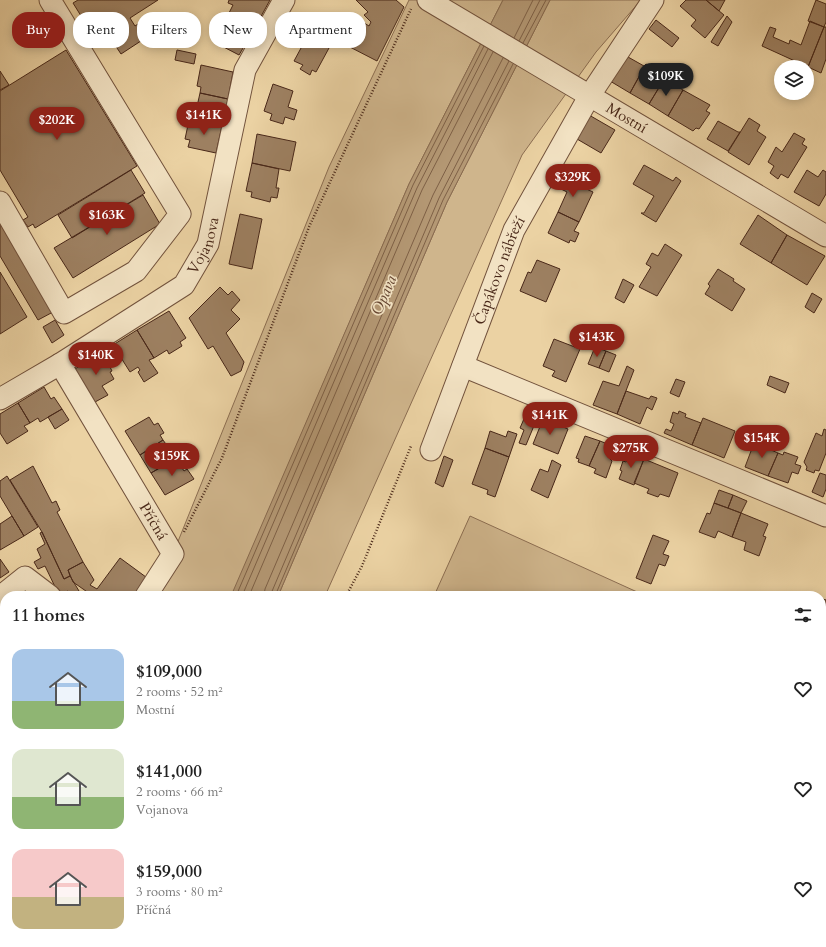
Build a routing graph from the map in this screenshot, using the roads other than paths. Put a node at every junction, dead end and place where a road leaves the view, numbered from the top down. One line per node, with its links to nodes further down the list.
1 (50, 0): 6 (street)
2 (284, 0): 8 (street, Vojanova)
3 (653, 0): 5 (street, Čapákovo nábřeží)
4 (420, 4): 5 (street, Mostní)
5 (590, 95): 7 (street, Mostní); 9 (street, Čapákovo nábřeží)
6 (0, 202)
7 (826, 236)
8 (60, 364): 10 (street, Vojanova); 15 (street, Příčná)
9 (462, 366): 11 (street, Čapákovo nábřeží); 12 (street)
10 (0, 399)
11 (432, 450)
12 (826, 516)
13 (8, 591): 14 (street)
14 (43, 591)
15 (149, 591)

